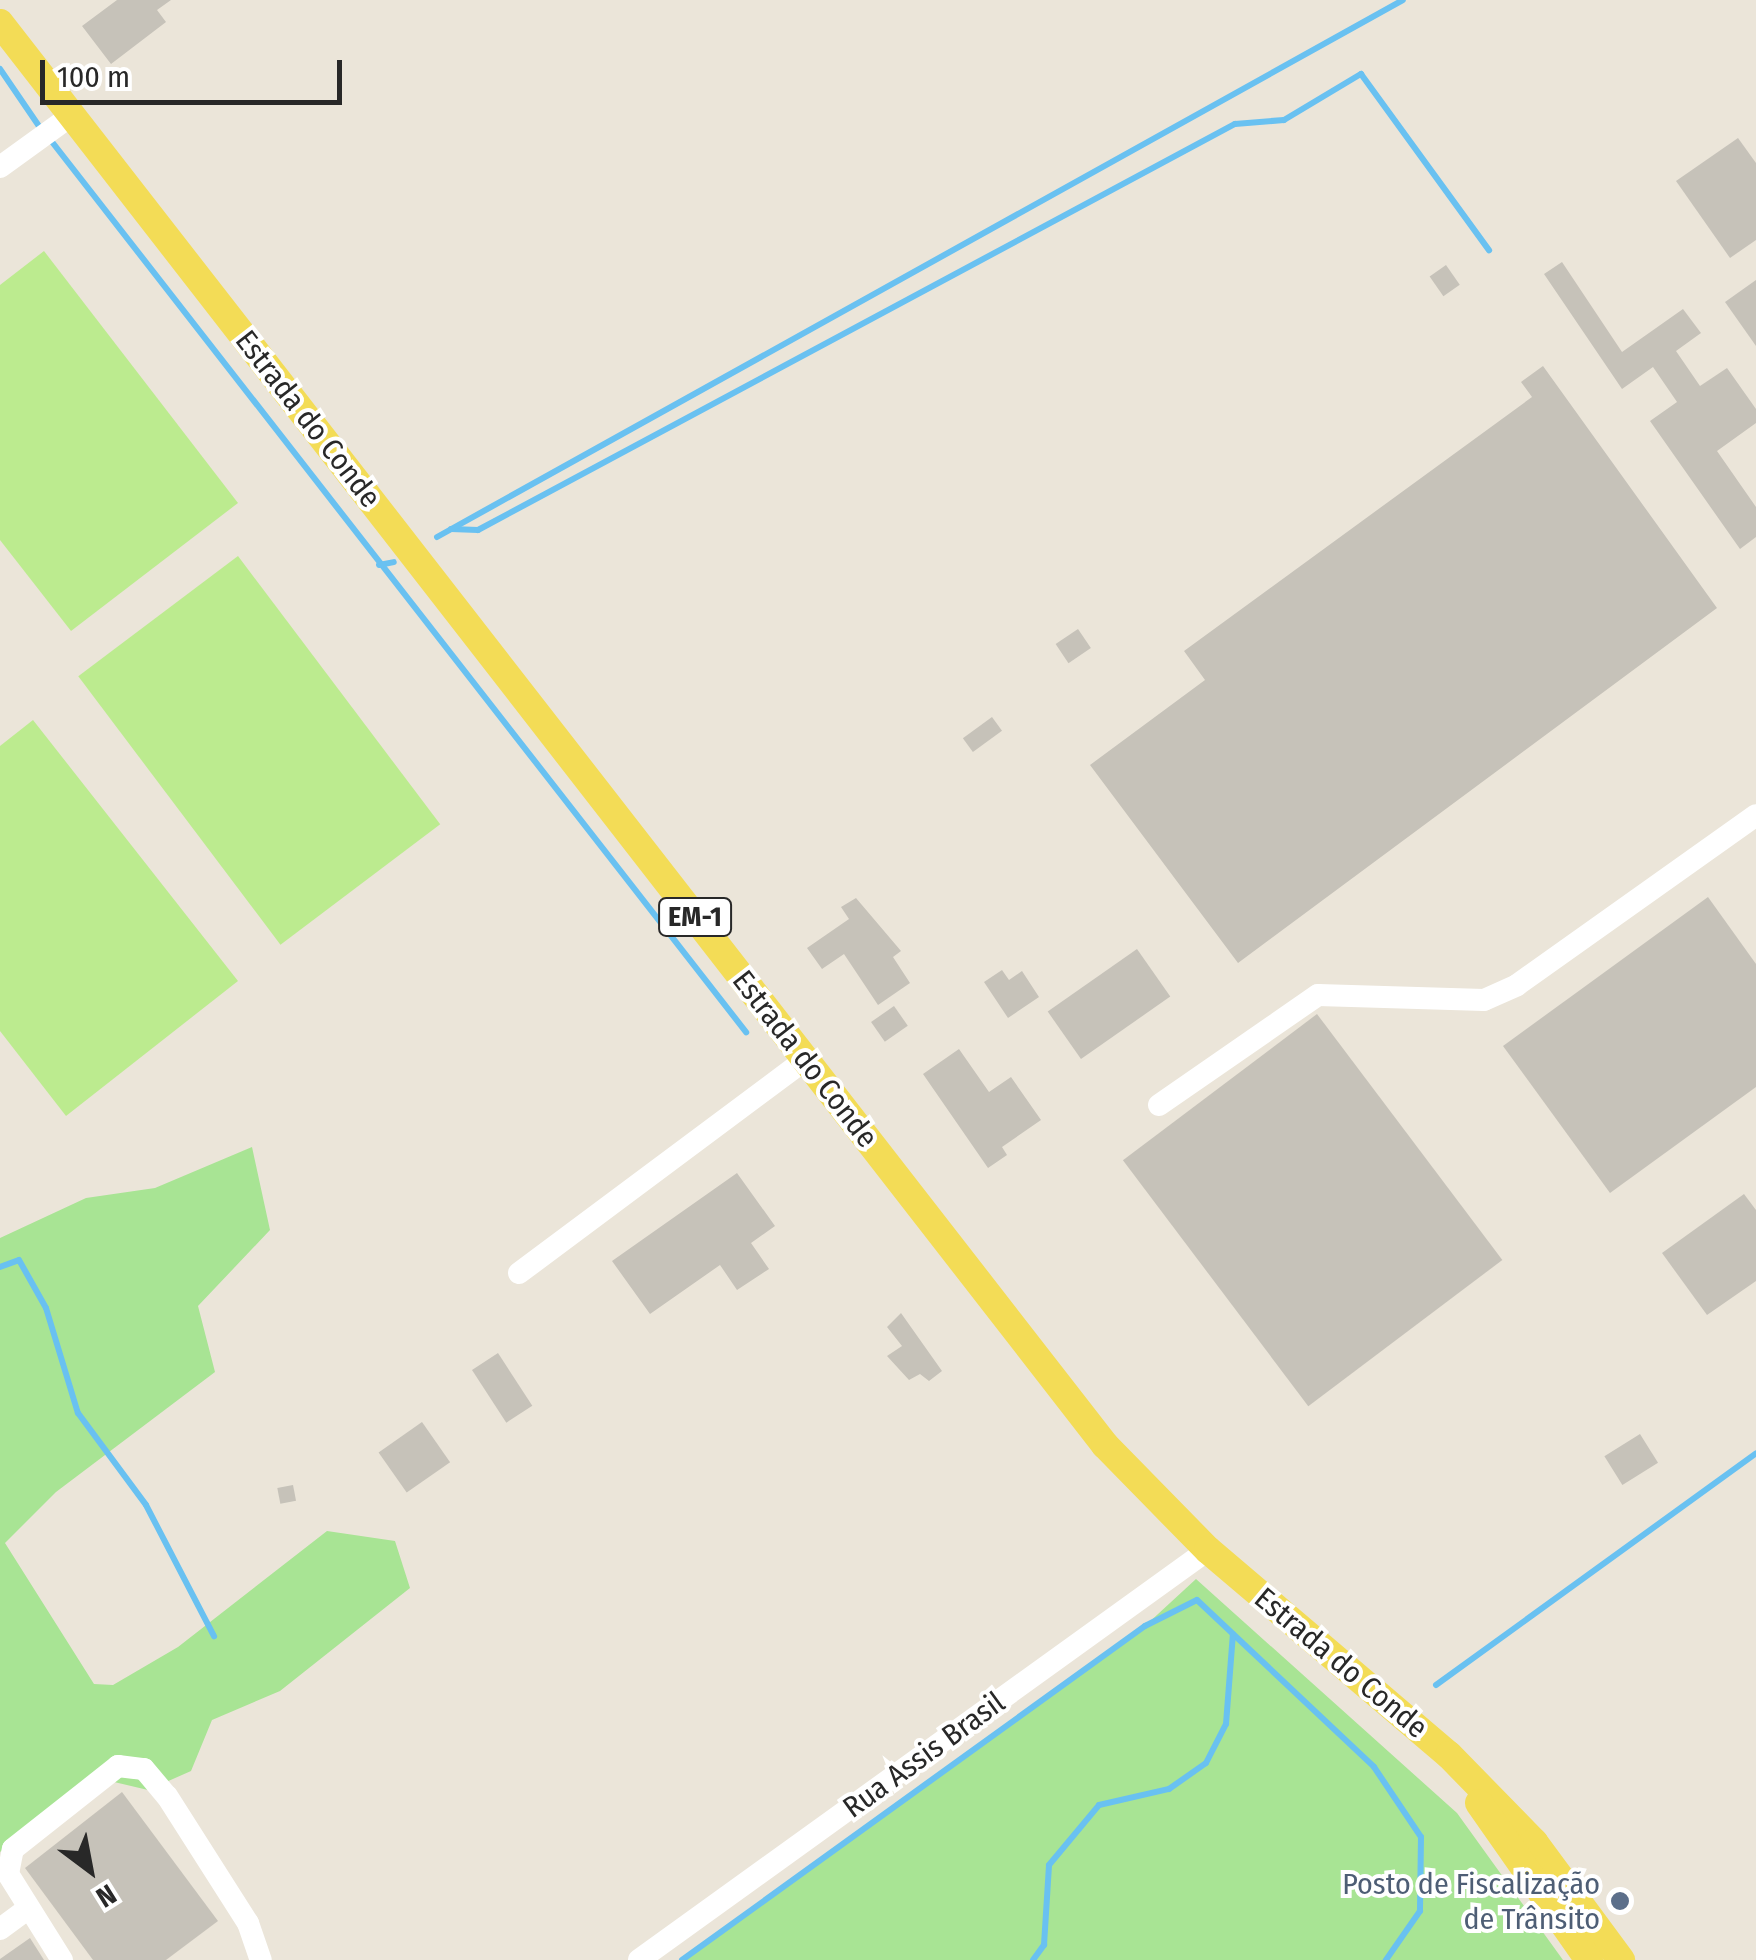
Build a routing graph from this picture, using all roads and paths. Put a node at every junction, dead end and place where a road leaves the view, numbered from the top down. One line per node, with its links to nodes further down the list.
1 (0, 23): 2 (main road, Estrada do Conde / EM-1)
2 (54, 128): 3 (street); 5 (main road, Estrada do Conde / EM-1)
3 (0, 167)
4 (1756, 815): 6 (street)
5 (805, 1060): 7 (street); 8 (main road, Estrada do Conde / EM-1)
6 (1159, 1105)
7 (519, 1273)
8 (1208, 1550): 9 (main road, Estrada do Conde / EM-1); 14 (street, Rua Assis Brasil)
9 (1449, 1755): 15 (main road, Estrada do Conde / EM-1); 16 (main road, Estrada do Conde / EM-1); 17 (main road, Estrada do Conde / EM-1)
10 (21, 1914): 11 (street)
11 (0, 1928)
12 (62, 1960): 13 (street)
13 (261, 1960)
14 (639, 1960)
15 (1590, 1960)
16 (1608, 1960)
17 (1621, 1960)

